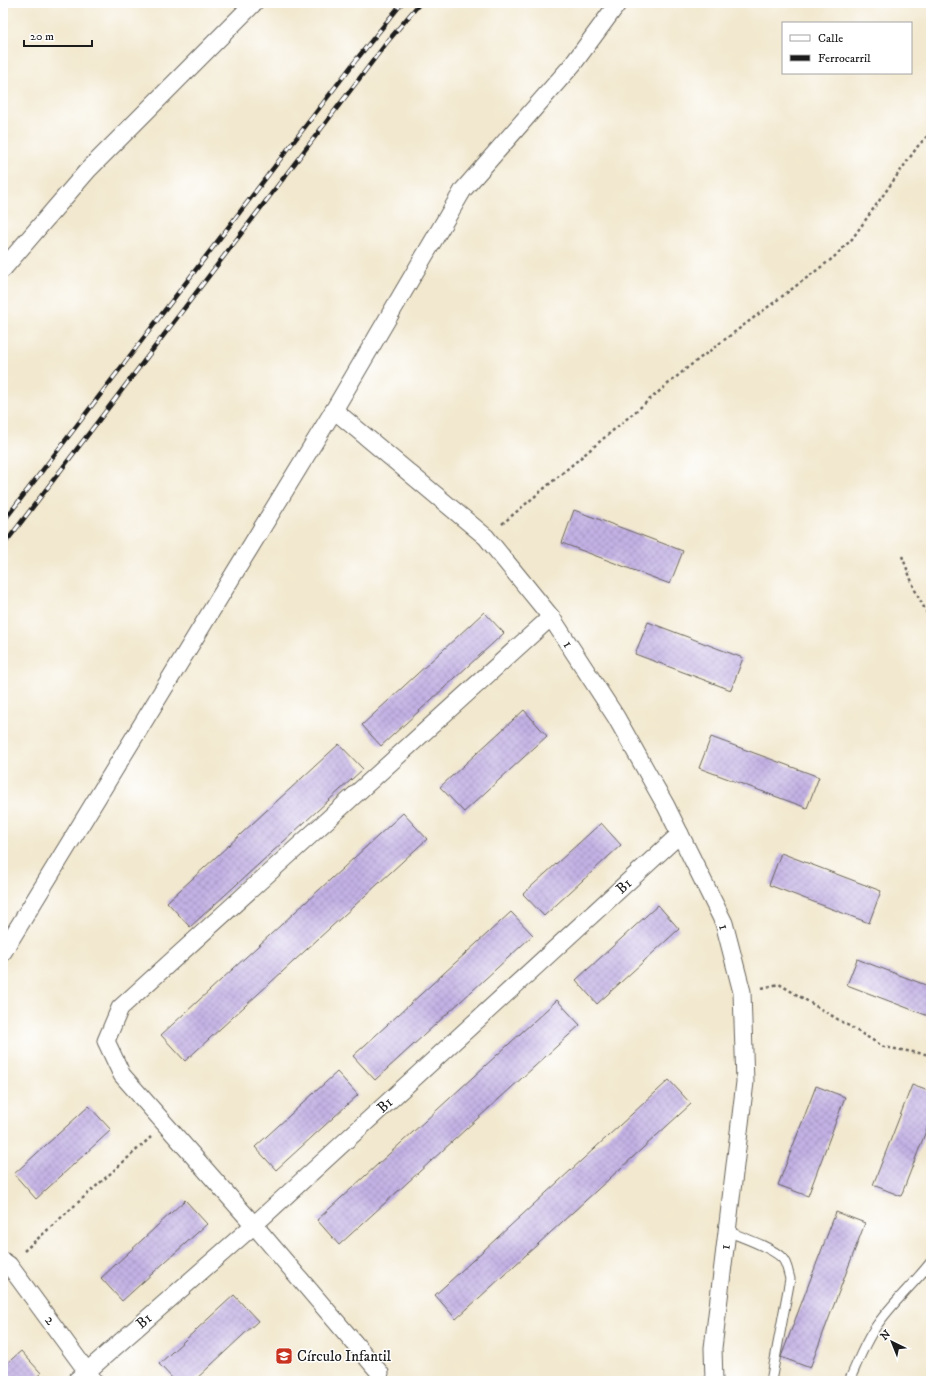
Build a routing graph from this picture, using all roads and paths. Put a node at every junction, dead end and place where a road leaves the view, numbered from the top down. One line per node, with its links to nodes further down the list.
1 (254, 3): 4 (street)
2 (618, 3): 5 (street)
3 (931, 132): 6 (path)
4 (3, 269)
5 (334, 410): 6 (street, 1); 11 (street)
6 (486, 537): 8 (street, 1)
7 (902, 556): 9 (path)
8 (551, 617): 10 (street, 1); 14 (street)
9 (931, 622)
10 (680, 834): 12 (street, 1); 15 (street, B1)
11 (3, 952)
12 (742, 992): 13 (path); 16 (street, 1)
13 (931, 1055)
14 (166, 1124): 15 (street); 18 (path)
15 (254, 1225): 19 (street); 20 (street, B1)
16 (727, 1231): 21 (street, 1); 22 (lane)
17 (931, 1262): 23 (lane)
18 (6, 1263): 20 (street, 2)
19 (380, 1374)
20 (86, 1378)
21 (714, 1381)
22 (771, 1381)
23 (849, 1381)

